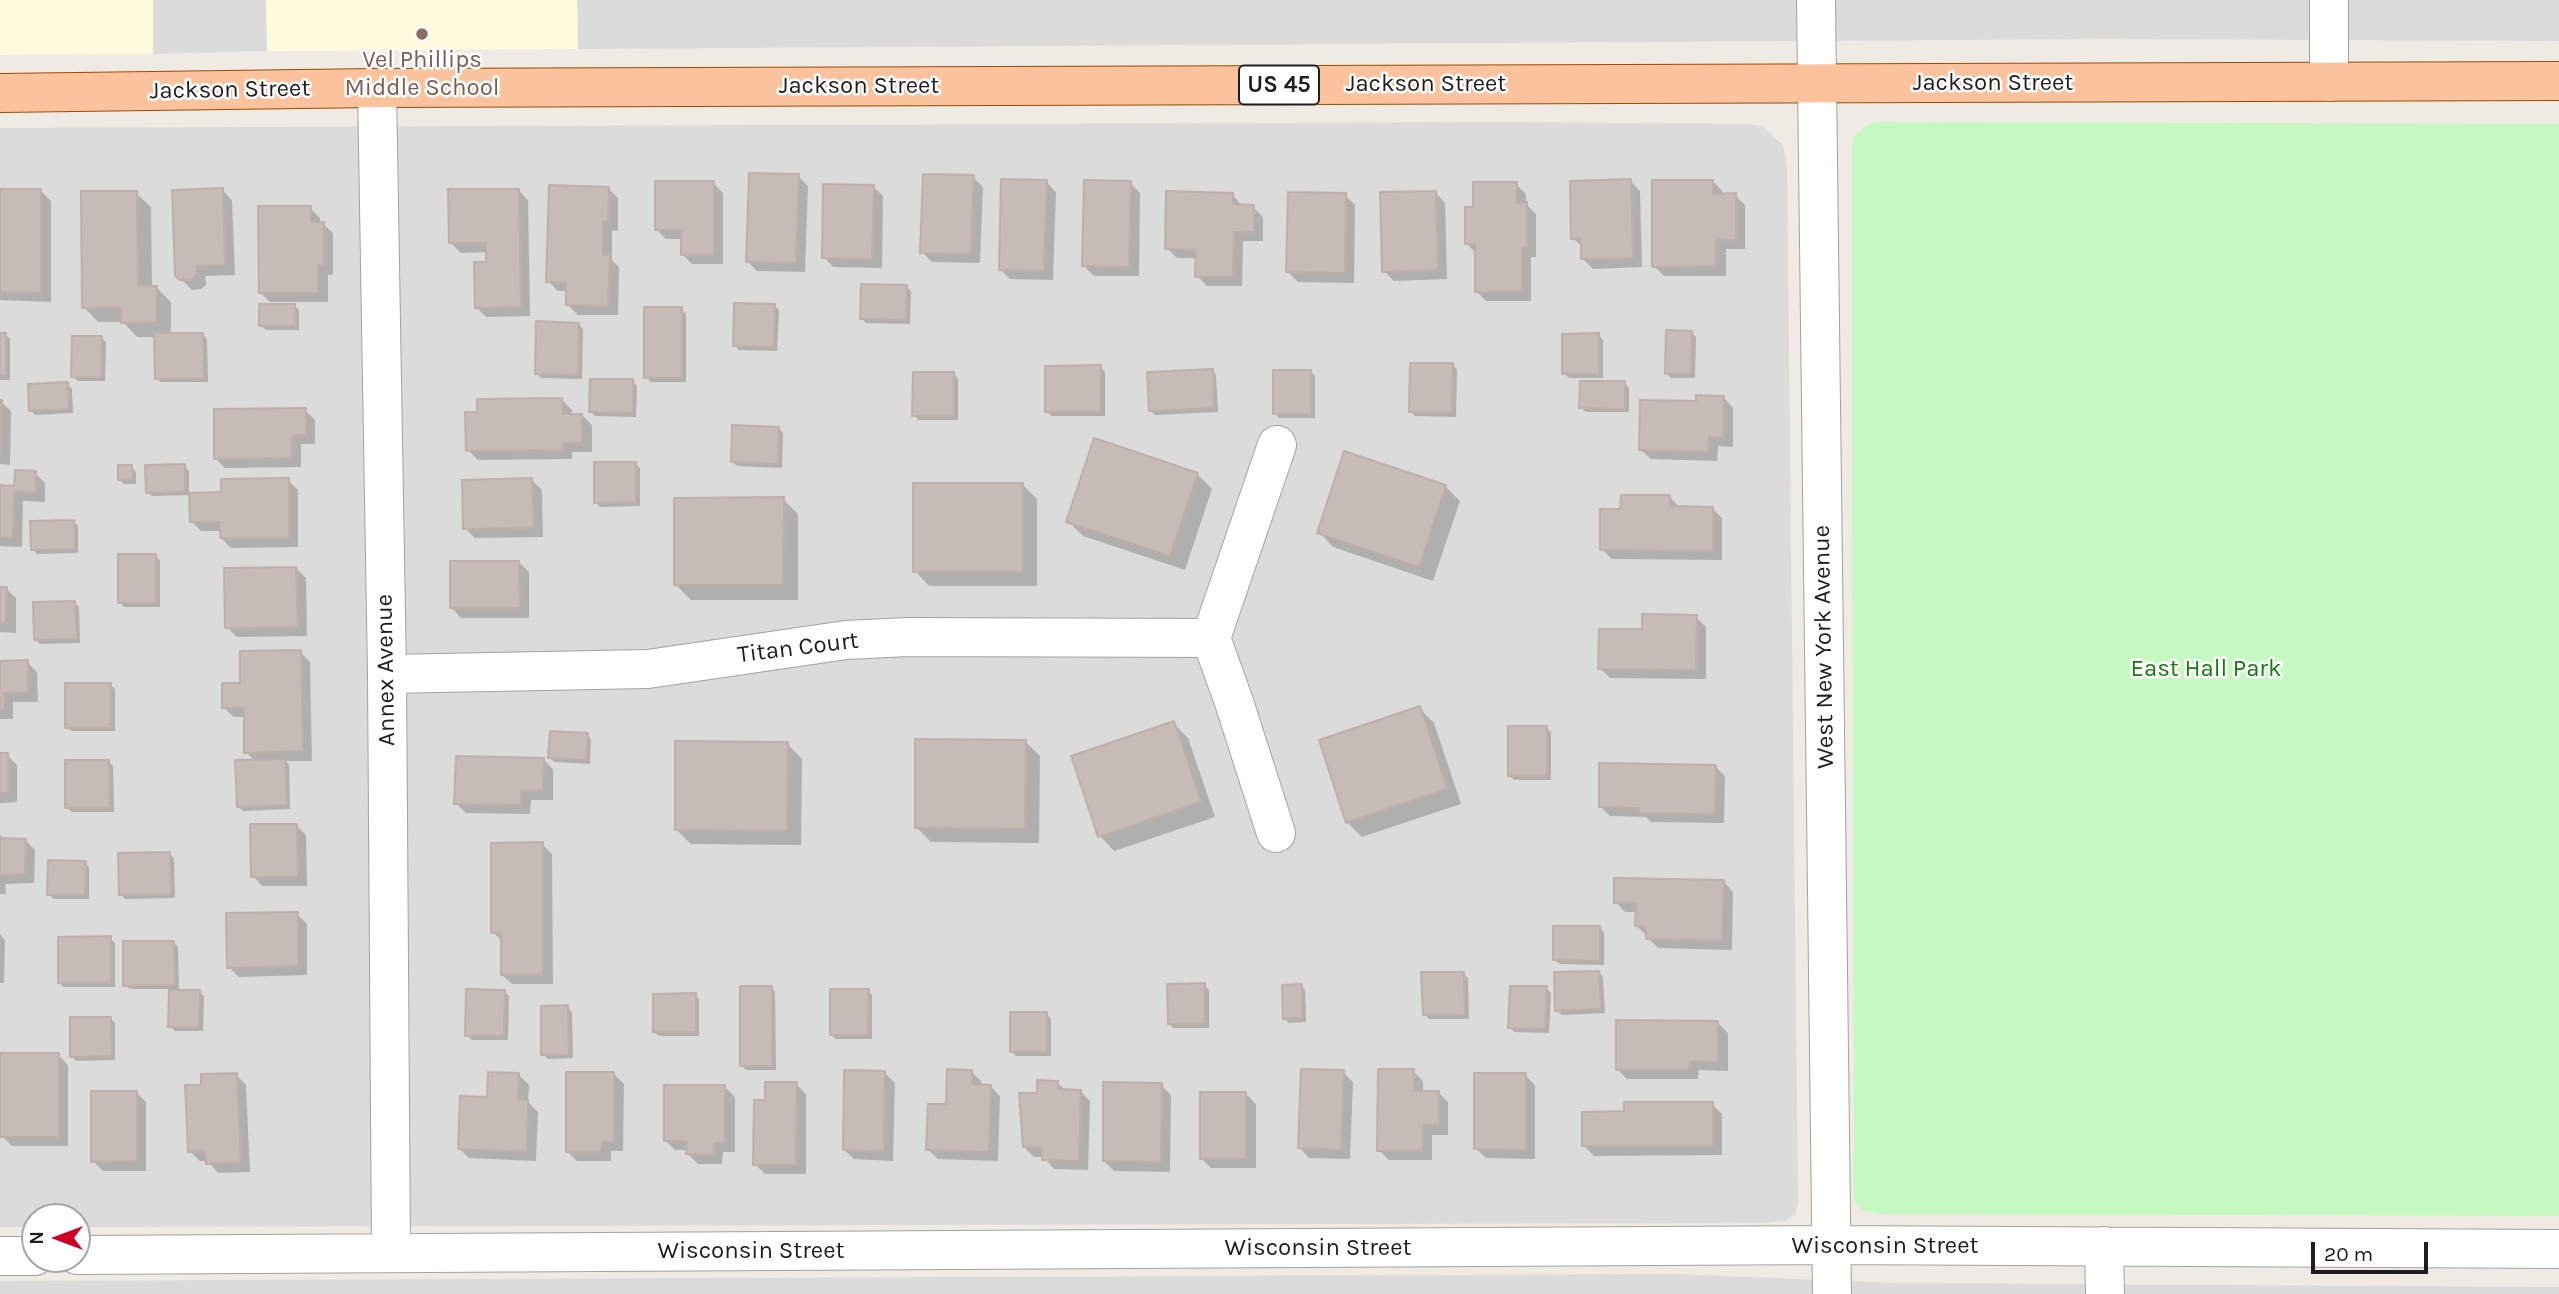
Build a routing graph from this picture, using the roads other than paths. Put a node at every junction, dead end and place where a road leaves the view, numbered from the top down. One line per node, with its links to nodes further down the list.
1 (1816, 0): 5 (street, West New York Avenue)
2 (2329, 0): 4 (street)
3 (2559, 81): 4 (main road, Jackson Street / US 45)
4 (2329, 82): 5 (main road, Jackson Street / US 45)
5 (1817, 83): 6 (main road, Jackson Street / US 45); 12 (street, West New York Avenue)
6 (377, 88): 7 (main road, Jackson Street / US 45); 10 (street, Annex Avenue)
7 (0, 93)
8 (1277, 445): 9 (street)
9 (1211, 638): 10 (street, Titan Court); 11 (street)
10 (387, 674): 15 (street, Annex Avenue)
11 (1276, 833)
12 (1832, 1245): 13 (street, Wisconsin Street); 15 (street, Wisconsin Street); 19 (street, West New York Avenue)
13 (2104, 1246): 14 (street, Wisconsin Street); 20 (street)
14 (2559, 1249)
15 (391, 1253): 16 (street, Wisconsin Street)
16 (91, 1255)
17 (0, 1256): 18 (street)
18 (21, 1256)
19 (1832, 1294)
20 (2105, 1294)

